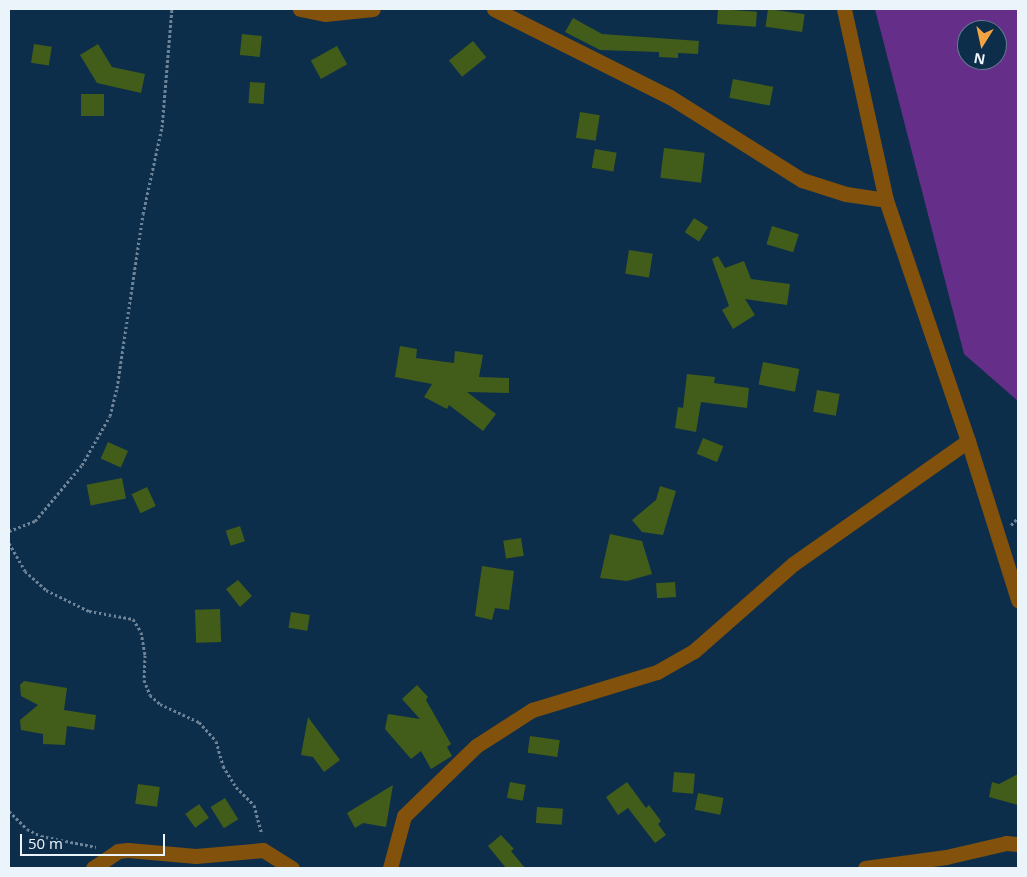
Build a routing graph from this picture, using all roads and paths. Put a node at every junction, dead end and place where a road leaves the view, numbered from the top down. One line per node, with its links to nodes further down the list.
1 (172, 9): 8 (path)
2 (300, 9): 3 (street)
3 (373, 9)
4 (494, 9): 6 (street)
5 (844, 9): 6 (street)
6 (886, 200): 7 (street)
7 (968, 440): 10 (street); 17 (street)
8 (9, 531)
9 (9, 544): 13 (path)
10 (1018, 600)
11 (9, 811): 14 (path)
12 (1018, 844): 18 (street)
13 (263, 850): 14 (street); 16 (street)
14 (118, 851): 15 (street)
15 (93, 868)
16 (292, 868)
17 (390, 868)
18 (865, 868)

